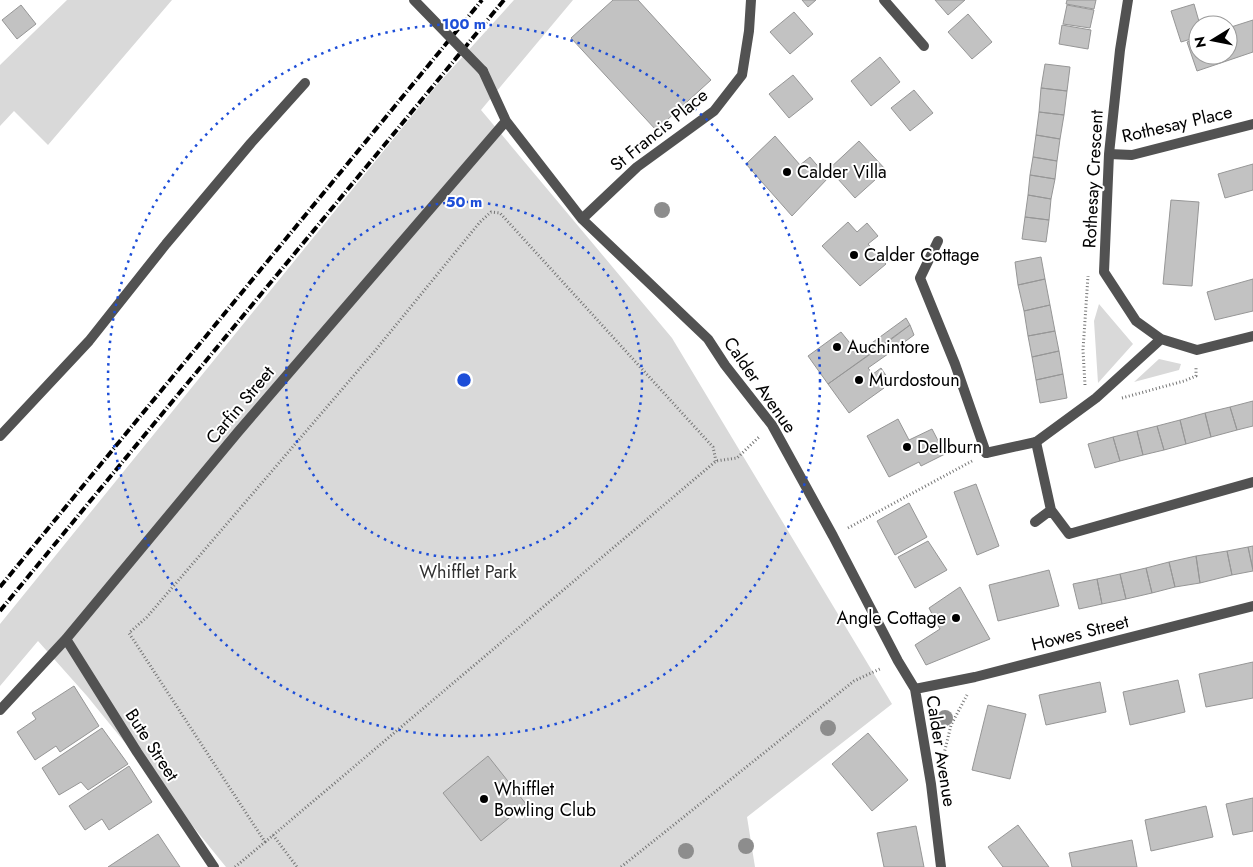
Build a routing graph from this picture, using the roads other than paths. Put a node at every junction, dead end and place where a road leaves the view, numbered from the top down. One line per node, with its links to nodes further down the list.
1 (414, 0): 7 (street, Calder Avenue, bridge)
2 (751, 0): 10 (street, St Francis Place)
3 (884, 0): 5 (street)
4 (1128, 0): 9 (street, Rothesay Crescent)
5 (924, 46)
6 (304, 83): 14 (street)
7 (506, 122): 10 (street, Calder Avenue); 20 (street, Carfin Street)
8 (1253, 124): 9 (street, Rothesay Place)
9 (1109, 154): 13 (street, Rothesay Crescent)
10 (582, 219): 21 (street, Calder Avenue)
11 (938, 241): 15 (street)
12 (1253, 336): 13 (street, Rothesay Crescent)
13 (1161, 338): 15 (street)
14 (0, 436)
15 (1036, 442): 17 (street)
16 (1253, 482): 17 (street)
17 (1051, 510): 18 (street)
18 (1034, 522)
19 (1253, 606): 21 (street, Howes Street)
20 (66, 638): 22 (street, Carfin Street); 23 (street, Bute Street)
21 (915, 690): 24 (street, Calder Avenue)
22 (0, 710)
23 (214, 867)
24 (942, 867)

